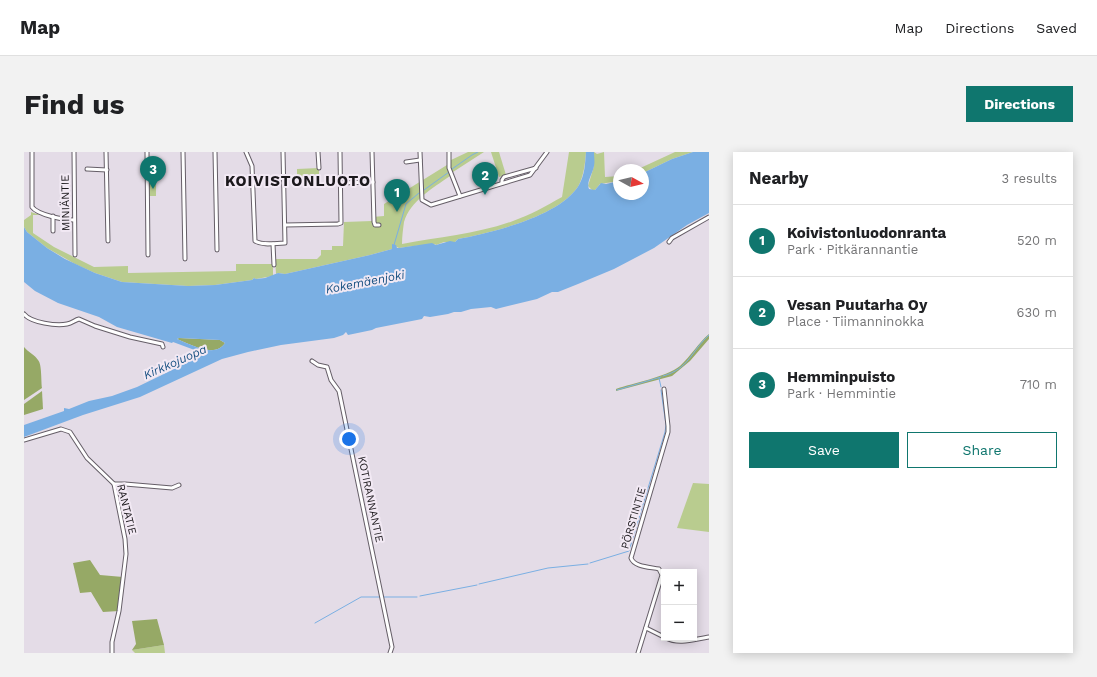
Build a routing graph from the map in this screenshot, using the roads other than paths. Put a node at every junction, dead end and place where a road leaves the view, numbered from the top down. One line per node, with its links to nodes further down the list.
1 (32, 152): 25 (street)
2 (74, 152): 27 (street, MINIÄNTIE)
3 (106, 152): 20 (street)
4 (147, 152): 36 (street)
5 (182, 152): 37 (street)
6 (215, 152): 34 (street)
7 (246, 152): 33 (street)
8 (283, 152): 28 (street)
9 (318, 152): 17 (street)
10 (340, 152): 22 (street)
11 (372, 152): 21 (street)
12 (420, 152): 15 (street)
13 (449, 152): 24 (street)
14 (547, 152): 18 (street)
15 (420, 160): 16 (street); 24 (street)
16 (406, 162)
17 (319, 168)
18 (536, 168): 23 (street); 23 (street)
19 (87, 169): 20 (street)
20 (107, 170): 31 (street)
21 (373, 182): 22 (street); 29 (street)
22 (340, 183): 28 (street)
23 (502, 183): 24 (street)
24 (460, 196)
25 (53, 216): 27 (street); 30 (street)
26 (709, 217): 32 (street)
27 (74, 220): 35 (street, MINIÄNTIE)
28 (285, 225): 33 (street)
29 (379, 225)
30 (53, 231)
31 (108, 241)
32 (669, 242)
33 (273, 244): 38 (street)
34 (217, 250)
35 (75, 254)
36 (148, 255)
37 (185, 259)
38 (274, 265)
39 (24, 314): 40 (street)
40 (163, 347)
41 (312, 361): 53 (street, KOTIRANNANTIE)
42 (664, 389): 46 (street, PÖRSTINTIE)
43 (24, 440): 44 (street, RANTATIE)
44 (114, 484): 45 (street); 52 (street, RANTATIE)
45 (179, 485)
46 (646, 628): 47 (street); 54 (street, PÖRSTINTIE)
47 (661, 636)
48 (709, 637): 49 (street)
49 (697, 639)
50 (672, 641): 51 (street)
51 (684, 641)
52 (112, 653)
53 (390, 653)
54 (638, 653)

